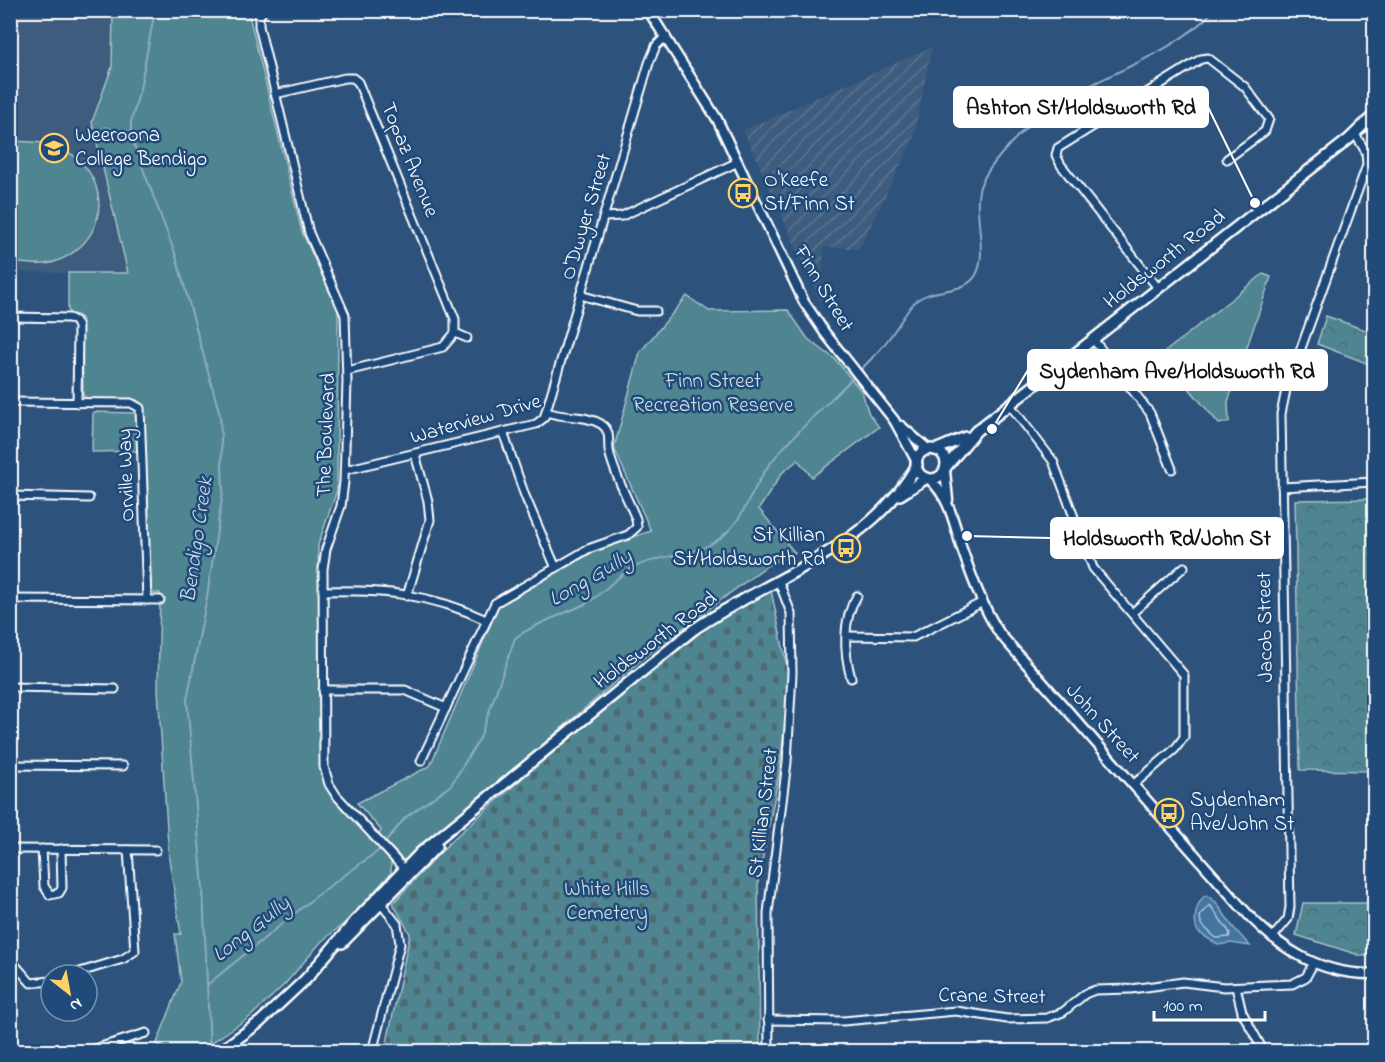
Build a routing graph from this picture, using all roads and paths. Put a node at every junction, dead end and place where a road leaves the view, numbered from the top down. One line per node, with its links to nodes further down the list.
1 (648, 10): 3 (street, Finn Street)
2 (262, 11): 4 (street, The Boulevard)
3 (666, 36): 8 (street, Finn Street); 9 (street, O'Dwyer Street)
4 (276, 94): 14 (street, Topaz Avenue); 17 (street, The Boulevard)
5 (1374, 115): 6 (main road, Holdsworth Road)
6 (1355, 134): 10 (main road, Holdsworth Road); 33 (street, Jacob Street)
7 (1227, 159): 10 (street)
8 (738, 162): 9 (street); 22 (street, Finn Street)
9 (605, 217): 11 (street, O'Dwyer Street)
10 (1158, 288): 16 (main road, Holdsworth Road)
11 (580, 295): 12 (street); 21 (street, O'Dwyer Street)
12 (656, 310)
13 (10, 317): 19 (street)
14 (455, 333): 15 (street); 17 (street)
15 (467, 338)
16 (1093, 339): 20 (main road, Holdsworth Road); 29 (street)
17 (347, 371): 30 (street, The Boulevard)
18 (10, 402): 19 (street, Orville Way)
19 (77, 403): 45 (street, Orville Way)
20 (1010, 405): 23 (main road, Holdsworth Road); 48 (street)
21 (547, 412): 24 (street, Waterview Drive); 39 (street, Waterview Drive)
22 (894, 420): 25 (street, Finn Street); 27 (street, Finn Street)
23 (976, 431): 25 (main road, Holdsworth Road); 28 (main road, Holdsworth Road)
24 (503, 432): 26 (street, Waterview Drive); 39 (street)
25 (932, 450): 27 (main road); 28 (main road)
26 (415, 454): 30 (street, Waterview Drive); 42 (street)
27 (917, 463): 31 (main road); 37 (main road, Holdsworth Road)
28 (945, 469): 31 (main road); 36 (street, John Street)
29 (1172, 469)
30 (345, 470): 41 (street, The Boulevard)
31 (928, 479): 36 (street, John Street); 37 (main road, Holdsworth Road)
32 (1374, 482): 33 (street)
33 (1282, 487): 67 (street, Jacob Street)
34 (10, 496): 35 (street)
35 (89, 498)
36 (949, 506): 47 (street, John Street)
37 (884, 507): 40 (main road, Holdsworth Road)
38 (1184, 567): 48 (street)
39 (556, 568): 49 (street, Waterview Drive)
40 (779, 582): 65 (main road, Holdsworth Road); 74 (street, St Killian Street)
41 (322, 591): 42 (street); 54 (street, The Boulevard)
42 (407, 596): 49 (street)
43 (857, 596): 50 (street)
44 (10, 599): 45 (street)
45 (147, 600): 46 (street)
46 (160, 600)
47 (982, 602): 50 (street); 59 (street, John Street)
48 (1132, 613): 59 (street)
49 (486, 620): 55 (street, Waterview Drive)
50 (847, 636): 51 (street)
51 (851, 678)
52 (10, 687): 53 (street)
53 (115, 689)
54 (323, 690): 55 (street); 65 (street, The Boulevard)
55 (446, 708): 56 (street, Waterview Drive)
56 (421, 761)
57 (10, 765): 58 (street)
58 (123, 766)
59 (1133, 785): 67 (street, John Street)
60 (10, 849): 61 (street)
61 (42, 849): 62 (street); 62 (street)
62 (61, 849): 63 (street)
63 (128, 850): 64 (street); 70 (street)
64 (156, 850)
65 (407, 872): 66 (main road, Holdsworth Road)
66 (379, 901): 77 (main road, Holdsworth Road); 78 (street)
67 (1272, 938): 69 (street)
68 (10, 959): 72 (street)
69 (1314, 964): 71 (street); 73 (street, Crane Street)
70 (99, 966)
71 (1374, 974)
72 (39, 982)
73 (1236, 987): 74 (street, Crane Street); 80 (street)
74 (768, 1020): 79 (street, St Killian Street)
75 (146, 1033): 76 (street)
76 (84, 1052)
77 (219, 1052)
78 (372, 1052)
79 (769, 1052)
80 (1264, 1052)

